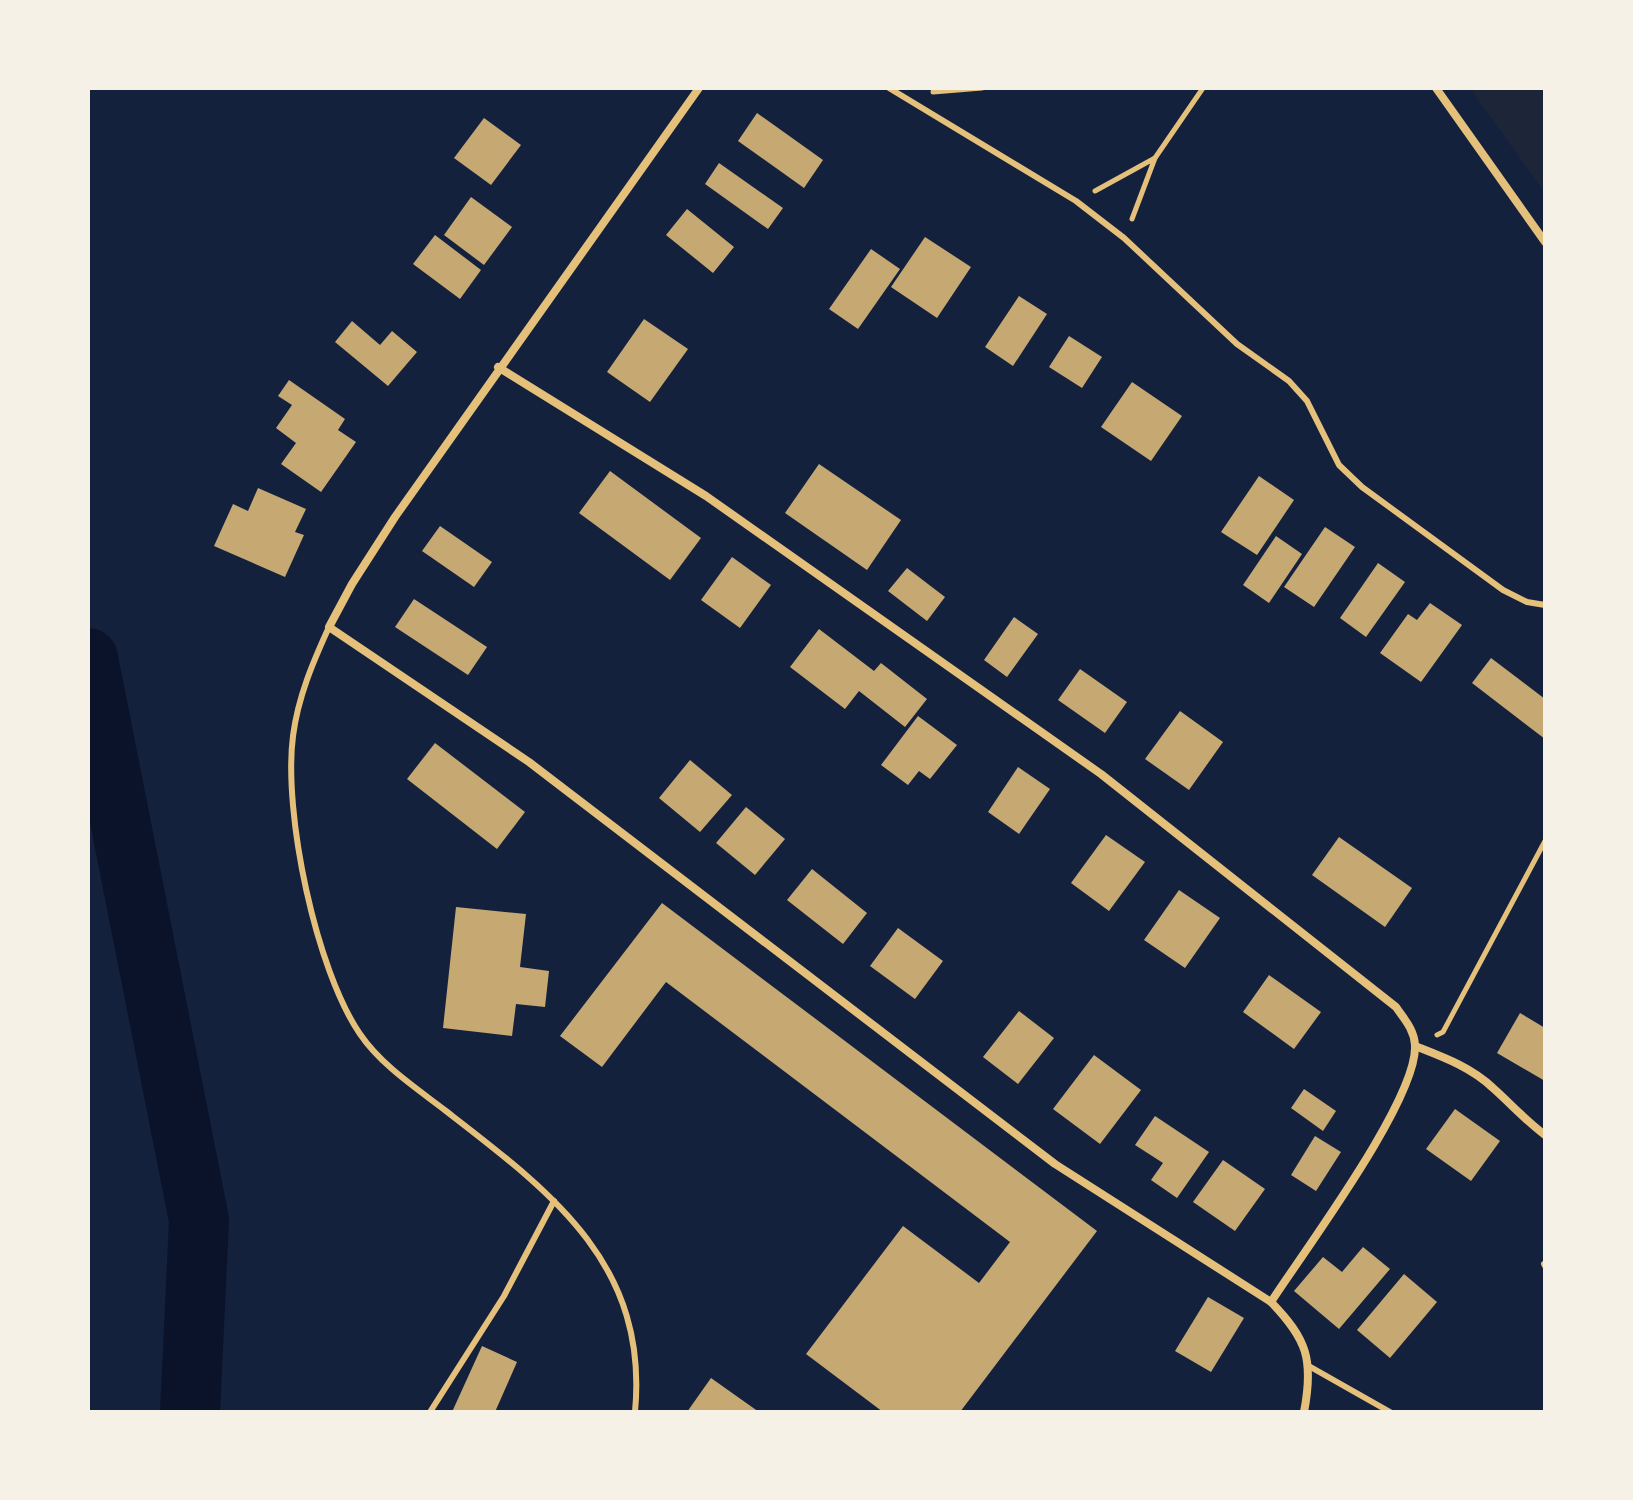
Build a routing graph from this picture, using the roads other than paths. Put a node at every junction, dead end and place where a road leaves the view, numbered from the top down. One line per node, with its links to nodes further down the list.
1 (699, 88): 5 (street)
2 (889, 88): 6 (lane)
3 (1436, 88): 4 (street)
4 (1545, 242)
5 (498, 367): 7 (street); 8 (street)
6 (1545, 605)
7 (329, 627): 10 (lane); 11 (street)
8 (1415, 1046): 9 (street); 11 (street)
9 (1545, 1135)
10 (554, 1201): 13 (lane); 14 (lane)
11 (1271, 1302): 12 (street)
12 (1307, 1365): 15 (street); 16 (lane)
13 (430, 1412)
14 (635, 1412)
15 (1304, 1412)
16 (1390, 1412)

